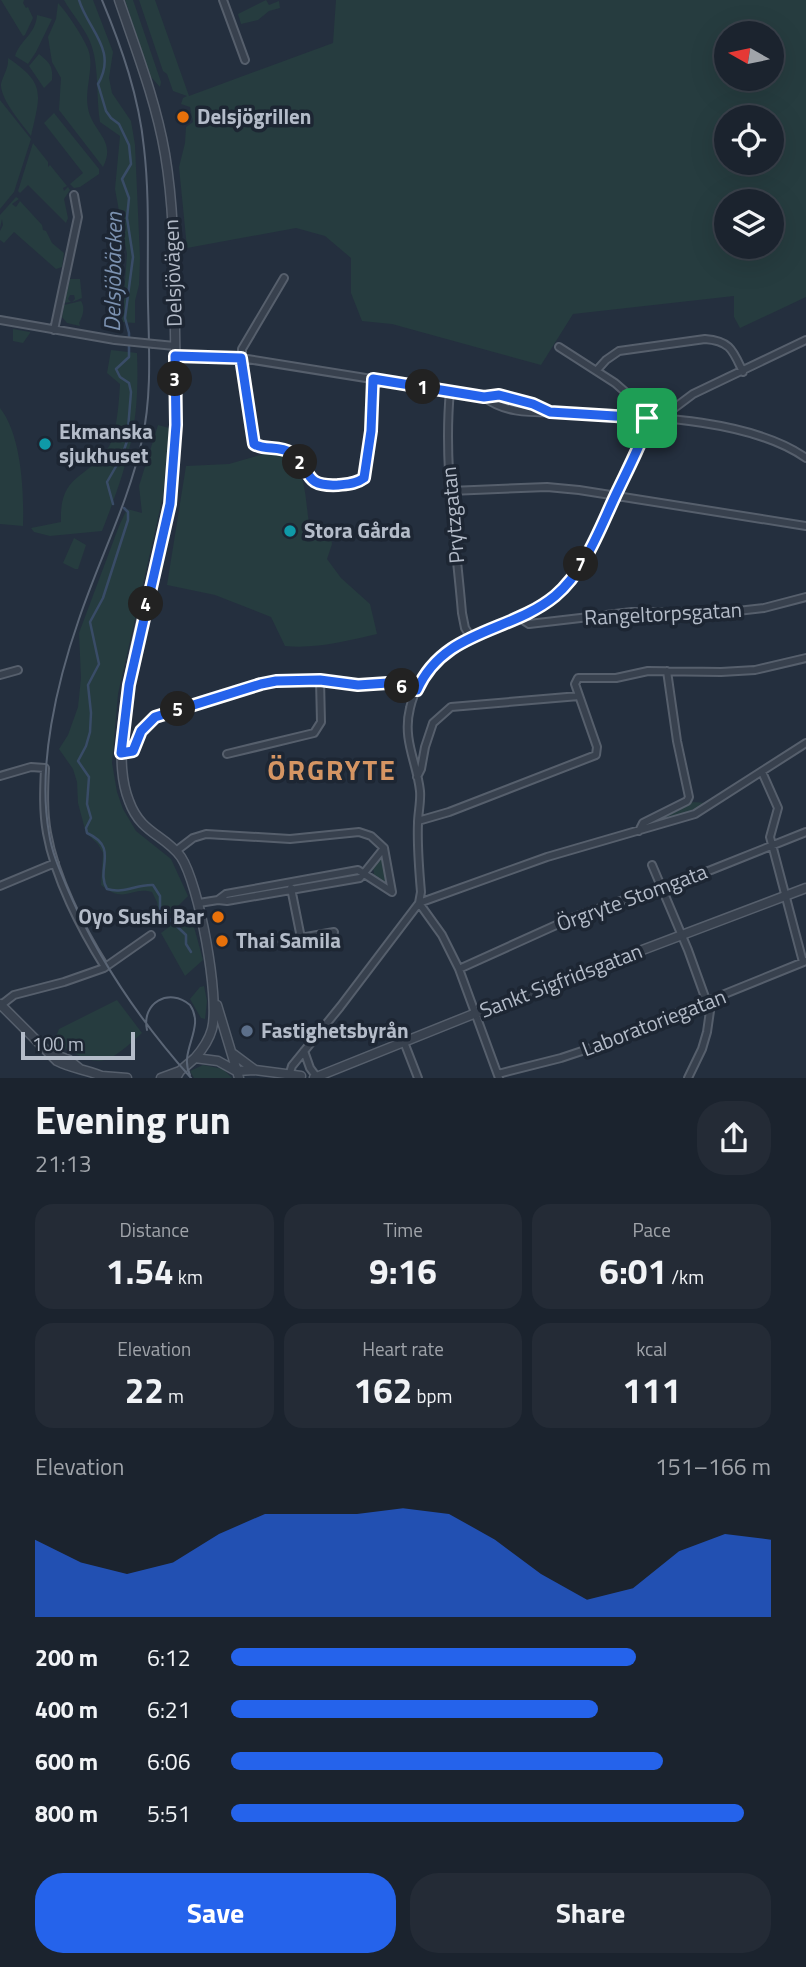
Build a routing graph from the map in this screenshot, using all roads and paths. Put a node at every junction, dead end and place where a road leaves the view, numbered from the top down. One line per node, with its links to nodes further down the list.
1 (119, 0): 9 (street, Delsjövägen)
2 (223, 0): 3 (street)
3 (245, 60)
4 (74, 195): 7 (street)
5 (284, 278): 12 (street)
6 (0, 320): 7 (street)
7 (54, 330): 9 (street, bridge)
8 (806, 340): 14 (street)
9 (176, 345): 11 (street, Delsjövägen)
10 (559, 347): 13 (street)
11 (175, 356): 12 (street); 37 (street, Delsjövägen)
12 (241, 358): 15 (street); 15 (street)
13 (597, 370): 14 (street); 19 (street)
14 (743, 372): 21 (street)
15 (373, 379): 16 (street)
16 (450, 391): 17 (street); 23 (street, Prytzgatan)
17 (484, 397): 18 (street); 18 (street)
18 (550, 412): 19 (street)
19 (632, 418): 20 (street)
20 (647, 418): 21 (street); 24 (street)
21 (668, 419): 22 (street)
22 (806, 458)
23 (450, 491): 24 (street); 28 (street, Prytzgatan)
24 (615, 496): 25 (street); 27 (street)
25 (806, 526)
26 (806, 597): 27 (street, Rangeltorpsgatan)
27 (520, 618): 28 (street)
28 (471, 637): 34 (street)
29 (806, 659): 31 (street)
30 (18, 670): 32 (street)
31 (667, 671): 35 (street); 43 (street)
32 (0, 675)
33 (320, 680): 34 (street); 37 (street); 38 (street)
34 (417, 690): 41 (street)
35 (579, 696): 41 (street); 42 (street)
36 (806, 743): 39 (street)
37 (121, 753): 47 (street, Delsjövägen)
38 (227, 754)
39 (762, 772): 43 (street); 45 (street)
40 (0, 776): 48 (street)
41 (416, 777): 42 (street)
42 (418, 821): 57 (street)
43 (639, 831): 57 (street)
44 (806, 832): 45 (street, Örgryte Stomgata)
45 (772, 845): 53 (street, Örgryte Stomgata); 55 (street)
46 (384, 848): 47 (street); 50 (street); 50 (street)
47 (176, 851): 56 (street, Delsjövägen)
48 (55, 863): 51 (street); 64 (street)
49 (652, 865): 53 (street)
50 (363, 874): 52 (street)
51 (0, 886)
52 (291, 886): 56 (street); 61 (street)
53 (661, 888): 60 (street); 65 (street, Örgryte Stomgata)
54 (806, 888): 55 (street, Sankt Sigfridsgatan)
55 (785, 895): 60 (street, Sankt Sigfridsgatan); 63 (street)
56 (199, 903): 66 (street, Delsjövägen)
57 (419, 903): 65 (street); 71 (street)
58 (334, 932): 61 (street)
59 (150, 935): 64 (street)
60 (681, 935): 67 (street); 69 (street, Sankt Sigfridsgatan)
61 (301, 938): 62 (street)
62 (278, 942)
63 (805, 962): 67 (street, Laboratoriegatan)
64 (105, 967): 68 (street)
65 (459, 968): 69 (street)
66 (211, 981): 72 (street, Delsjövägen); 73 (street, Delsjövägen)
67 (706, 1003): 78 (street, Laboratoriegatan); 85 (street)
68 (0, 1004): 77 (street)
69 (476, 1013): 70 (street, Sankt Sigfridsgatan); 78 (street)
70 (404, 1042): 81 (street, Sankt Sigfridsgatan); 84 (street)
71 (303, 1051): 80 (street); 81 (street)
72 (231, 1053): 74 (street, Sankt Sigfridsgatan); 76 (street, Delsjövägen)
73 (195, 1058): 75 (street); 76 (street)
74 (255, 1070): 76 (street, Sankt Sigfridsgatan); 80 (street, Sankt Sigfridsgatan)
75 (178, 1074): 83 (street)
76 (238, 1074)
77 (88, 1075): 79 (street)
78 (498, 1076)
79 (104, 1077): 82 (street)
80 (294, 1077): 81 (street, Sankt Sigfridsgatan)
81 (315, 1077)
82 (127, 1078)
83 (161, 1078)
84 (418, 1078)
85 (688, 1078)

